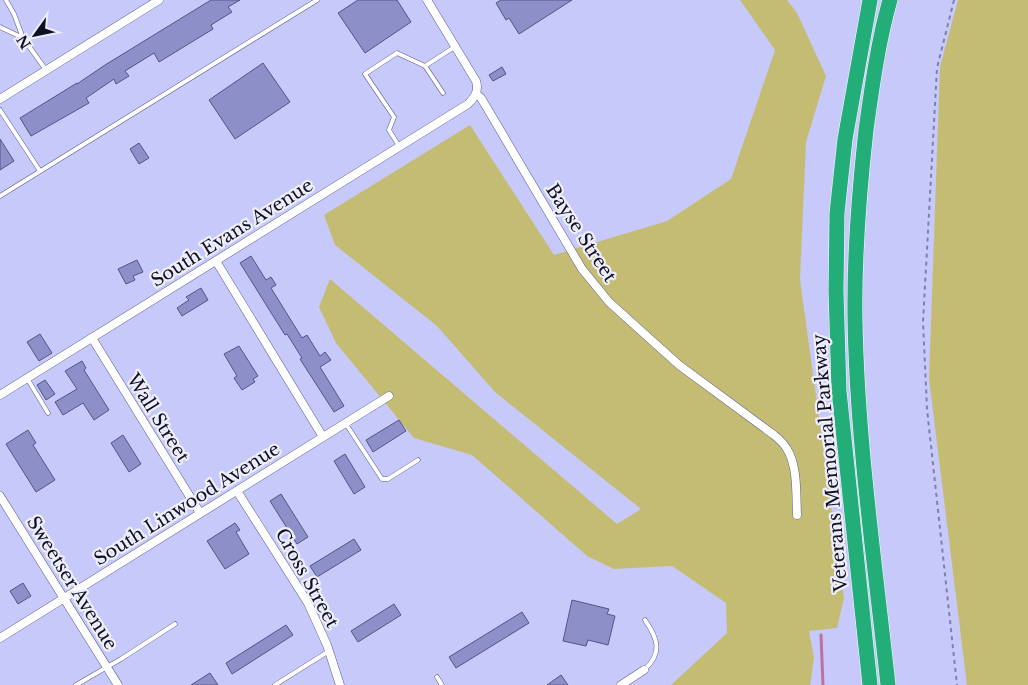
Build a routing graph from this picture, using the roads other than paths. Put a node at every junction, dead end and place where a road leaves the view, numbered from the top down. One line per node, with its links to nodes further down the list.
1 (6, 0): 9 (lane)
2 (159, 0): 12 (street)
3 (317, 0): 19 (lane)
4 (426, 0): 10 (street, Bayse Street)
5 (862, 0): 17 (highway)
6 (870, 0): 17 (highway, Veterans Memorial Parkway)
7 (890, 0): 49 (highway, Veterans Memorial Parkway)
8 (0, 27): 9 (lane)
9 (23, 38): 12 (lane)
10 (456, 46): 11 (lane); 14 (street, Bayse Street)
11 (425, 66): 13 (lane); 18 (lane)
12 (46, 70): 15 (street)
13 (443, 93)
14 (476, 94): 18 (street, South Evans Avenue); 33 (street, Bayse Street)
15 (0, 99)
16 (0, 110): 19 (lane)
17 (845, 139): 48 (highway, Veterans Memorial Parkway)
18 (400, 147): 21 (street, South Evans Avenue)
19 (40, 172): 20 (lane)
20 (0, 196)
21 (216, 262): 22 (street, South Evans Avenue); 28 (street)
22 (92, 338): 23 (street, South Evans Avenue); 32 (street, Wall Street)
23 (27, 378): 24 (street, South Evans Avenue); 26 (lane)
24 (0, 395)
25 (389, 396): 27 (street, South Linwood Avenue)
26 (48, 413)
27 (346, 424): 28 (street, South Linwood Avenue); 29 (lane)
28 (323, 437): 30 (street, South Linwood Avenue)
29 (418, 460)
30 (238, 491): 32 (street, South Linwood Avenue); 38 (street, Cross Street)
31 (0, 496): 34 (street, Sweetser Avenue)
32 (200, 513): 34 (street, South Linwood Avenue)
33 (797, 515)
34 (64, 598): 37 (street, South Linwood Avenue); 39 (street, Sweetser Avenue)
35 (645, 620): 40 (lane)
36 (175, 624): 39 (lane)
37 (0, 638)
38 (329, 652): 45 (lane); 46 (street, Cross Street)
39 (106, 666): 43 (lane); 44 (street, Sweetser Avenue)
40 (644, 670): 42 (street)
41 (437, 677): 47 (lane)
42 (626, 684)
43 (76, 685)
44 (118, 685)
45 (275, 685)
46 (340, 685)
47 (442, 685)
48 (870, 685)
49 (888, 685)

